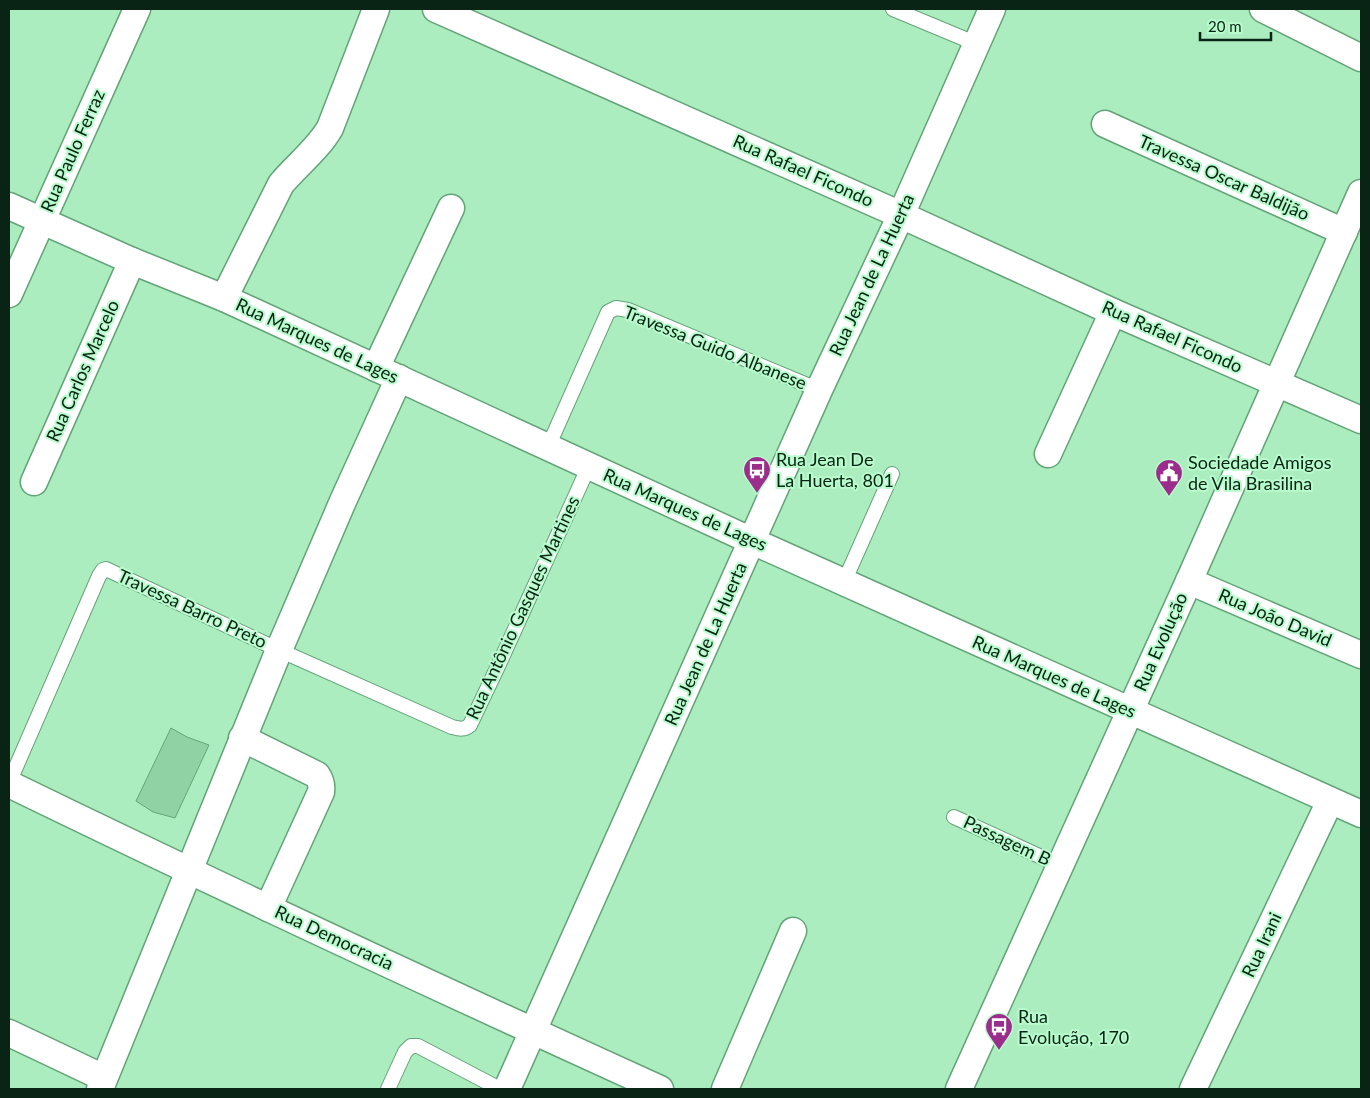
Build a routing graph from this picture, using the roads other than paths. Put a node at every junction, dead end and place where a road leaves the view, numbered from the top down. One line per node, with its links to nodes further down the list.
1 (137, 9): 14 (street, Rua Paulo Ferraz)
2 (376, 9): 18 (street)
3 (436, 9): 13 (street, Rua Rafael Ficondo)
4 (893, 9): 7 (lane)
5 (992, 9): 7 (street, Rua Jean de La Huerta)
6 (1263, 9): 8 (street)
7 (977, 44): 13 (street, Rua Jean de La Huerta)
8 (1361, 58)
9 (1105, 124): 15 (street, Travessa Oscar Baldijão)
10 (1361, 194): 15 (street, Rua Evolução)
11 (9, 206): 14 (street, Rua Marques de Lages)
12 (451, 208): 20 (street)
13 (901, 215): 19 (street, Rua Rafael Ficondo); 22 (street, Rua Jean de La Huerta)
14 (41, 220): 16 (street, Rua Marques de Lages); 17 (street, Rua Paulo Ferraz)
15 (1344, 232): 21 (street, Rua Evolução)
16 (132, 260): 18 (street, Rua Marques de Lages); 28 (street, Rua Carlos Marcelo)
17 (9, 294)
18 (224, 298): 20 (street, Rua Marques de Lages)
19 (1113, 312): 21 (street, Rua Rafael Ficondo); 25 (street)
20 (387, 373): 24 (street, Rua Marques de Lages); 32 (street)
21 (1276, 383): 23 (street, Rua Rafael Ficondo); 30 (street, Rua Evolução)
22 (819, 390): 24 (lane, Travessa Guido Albanese); 29 (street, Rua Jean de La Huerta)
23 (1361, 420)
24 (548, 447): 26 (street, Rua Marques de Lages)
25 (1048, 454)
26 (589, 466): 29 (street, Rua Marques de Lages); 32 (lane, Rua Antônio Gasques Martines)
27 (892, 474): 31 (lane)
28 (34, 482)
29 (752, 541): 31 (street, Rua Marques de Lages); 44 (street, Rua Jean de La Huerta)
30 (1189, 581): 33 (street, Rua João David); 34 (street, Rua Evolução)
31 (844, 582): 34 (street, Rua Marques de Lages)
32 (279, 650): 35 (street); 36 (lane, Travessa Barro Preto)
33 (1361, 655)
34 (1130, 711): 37 (street, Rua Marques de Lages); 40 (street, Rua Evolução)
35 (242, 738): 41 (street); 42 (street)
36 (9, 783): 41 (street, Rua Democracia)
37 (1330, 800): 38 (street, Rua Marques de Lages); 53 (street, Rua Irani)
38 (1361, 814)
39 (954, 817): 40 (lane, Passagem B)
40 (1061, 866): 52 (street, Rua Evolução)
41 (188, 871): 42 (street, Rua Democracia); 46 (street)
42 (268, 908): 44 (street, Rua Democracia)
43 (793, 931): 51 (street)
44 (533, 1032): 49 (street, Rua Jean de La Huerta); 50 (street, Rua Democracia)
45 (9, 1033): 46 (street)
46 (102, 1084)
47 (388, 1089): 48 (lane)
48 (500, 1089)
49 (507, 1089)
50 (660, 1089)
51 (725, 1089)
52 (959, 1089)
53 (1193, 1089)

